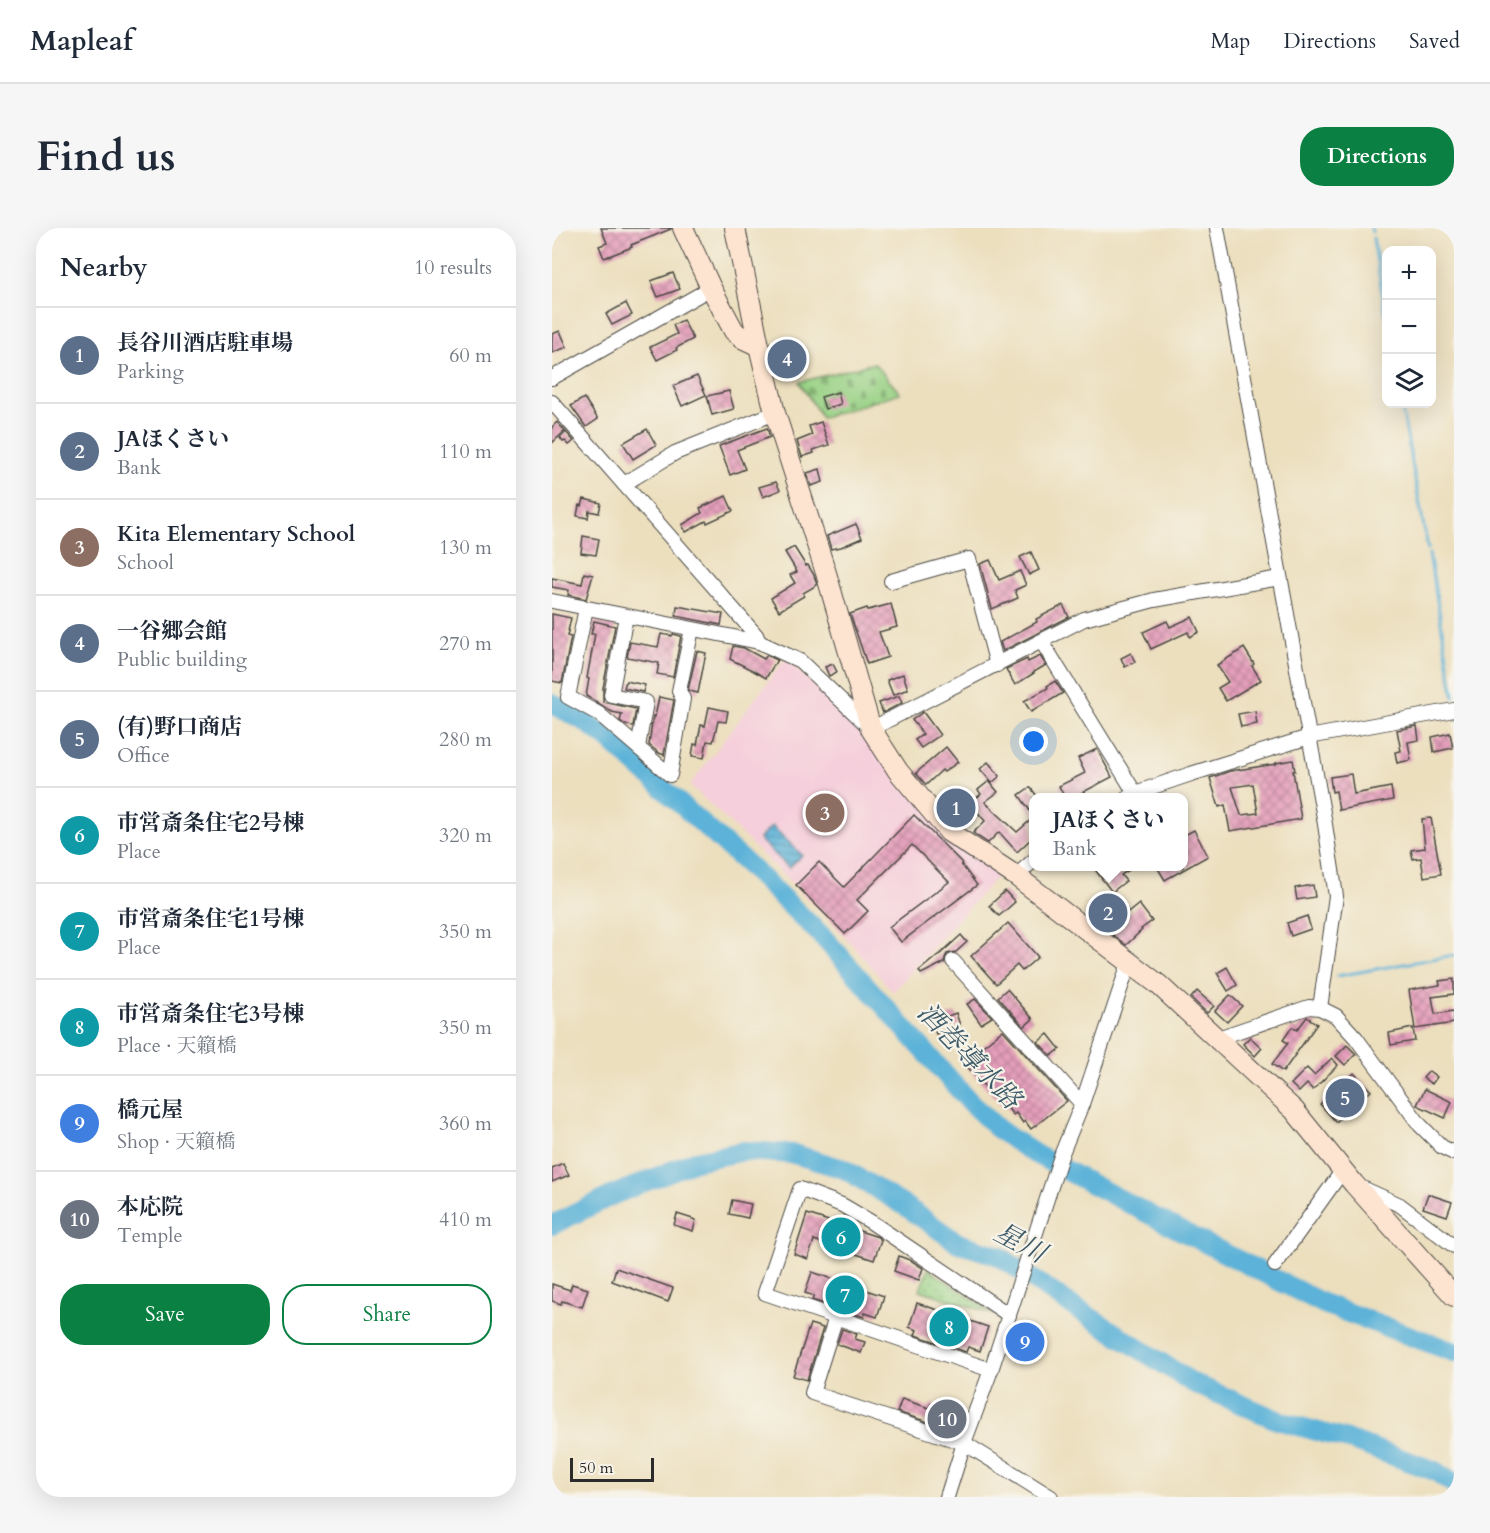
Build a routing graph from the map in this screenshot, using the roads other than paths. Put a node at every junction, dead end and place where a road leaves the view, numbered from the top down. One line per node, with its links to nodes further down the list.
1 (683, 228): 4 (street)
2 (735, 228): 5 (street)
3 (1217, 228): 10 (street)
4 (711, 288): 5 (street); 6 (street)
5 (759, 346): 8 (street)
6 (552, 378)
7 (552, 402): 9 (street)
8 (775, 413): 9 (street); 20 (street)
9 (624, 484): 16 (street)
10 (1280, 578): 17 (street); 21 (street)
11 (891, 581): 18 (street)
12 (552, 601): 13 (street)
13 (586, 608): 14 (street); 22 (street)
14 (626, 616): 15 (street); 22 (street)
15 (692, 630): 16 (street); 22 (street)
16 (759, 642): 20 (street)
17 (1042, 642): 18 (street); 23 (street)
18 (997, 665): 20 (street)
19 (1454, 710): 21 (street)
20 (871, 729): 26 (street)
21 (1309, 737): 24 (street); 29 (street)
22 (638, 747)
23 (1130, 793)
24 (1137, 793)
25 (1029, 865): 26 (street)
26 (1016, 876): 28 (street)
27 (953, 961): 31 (street)
28 (1129, 963): 30 (street); 31 (street)
29 (1320, 1008): 30 (street); 32 (street)
30 (1218, 1038): 33 (street)
31 (1082, 1104): 37 (street)
32 (1454, 1153)
33 (1349, 1177): 34 (street); 35 (street); 36 (street)
34 (1454, 1246)
35 (1275, 1265)
36 (1454, 1296)
37 (1010, 1313): 38 (street); 39 (street)
38 (836, 1317): 39 (street); 40 (street)
39 (991, 1370): 40 (street)
40 (964, 1443): 41 (street); 42 (street)
41 (946, 1497)
42 (1051, 1497)

